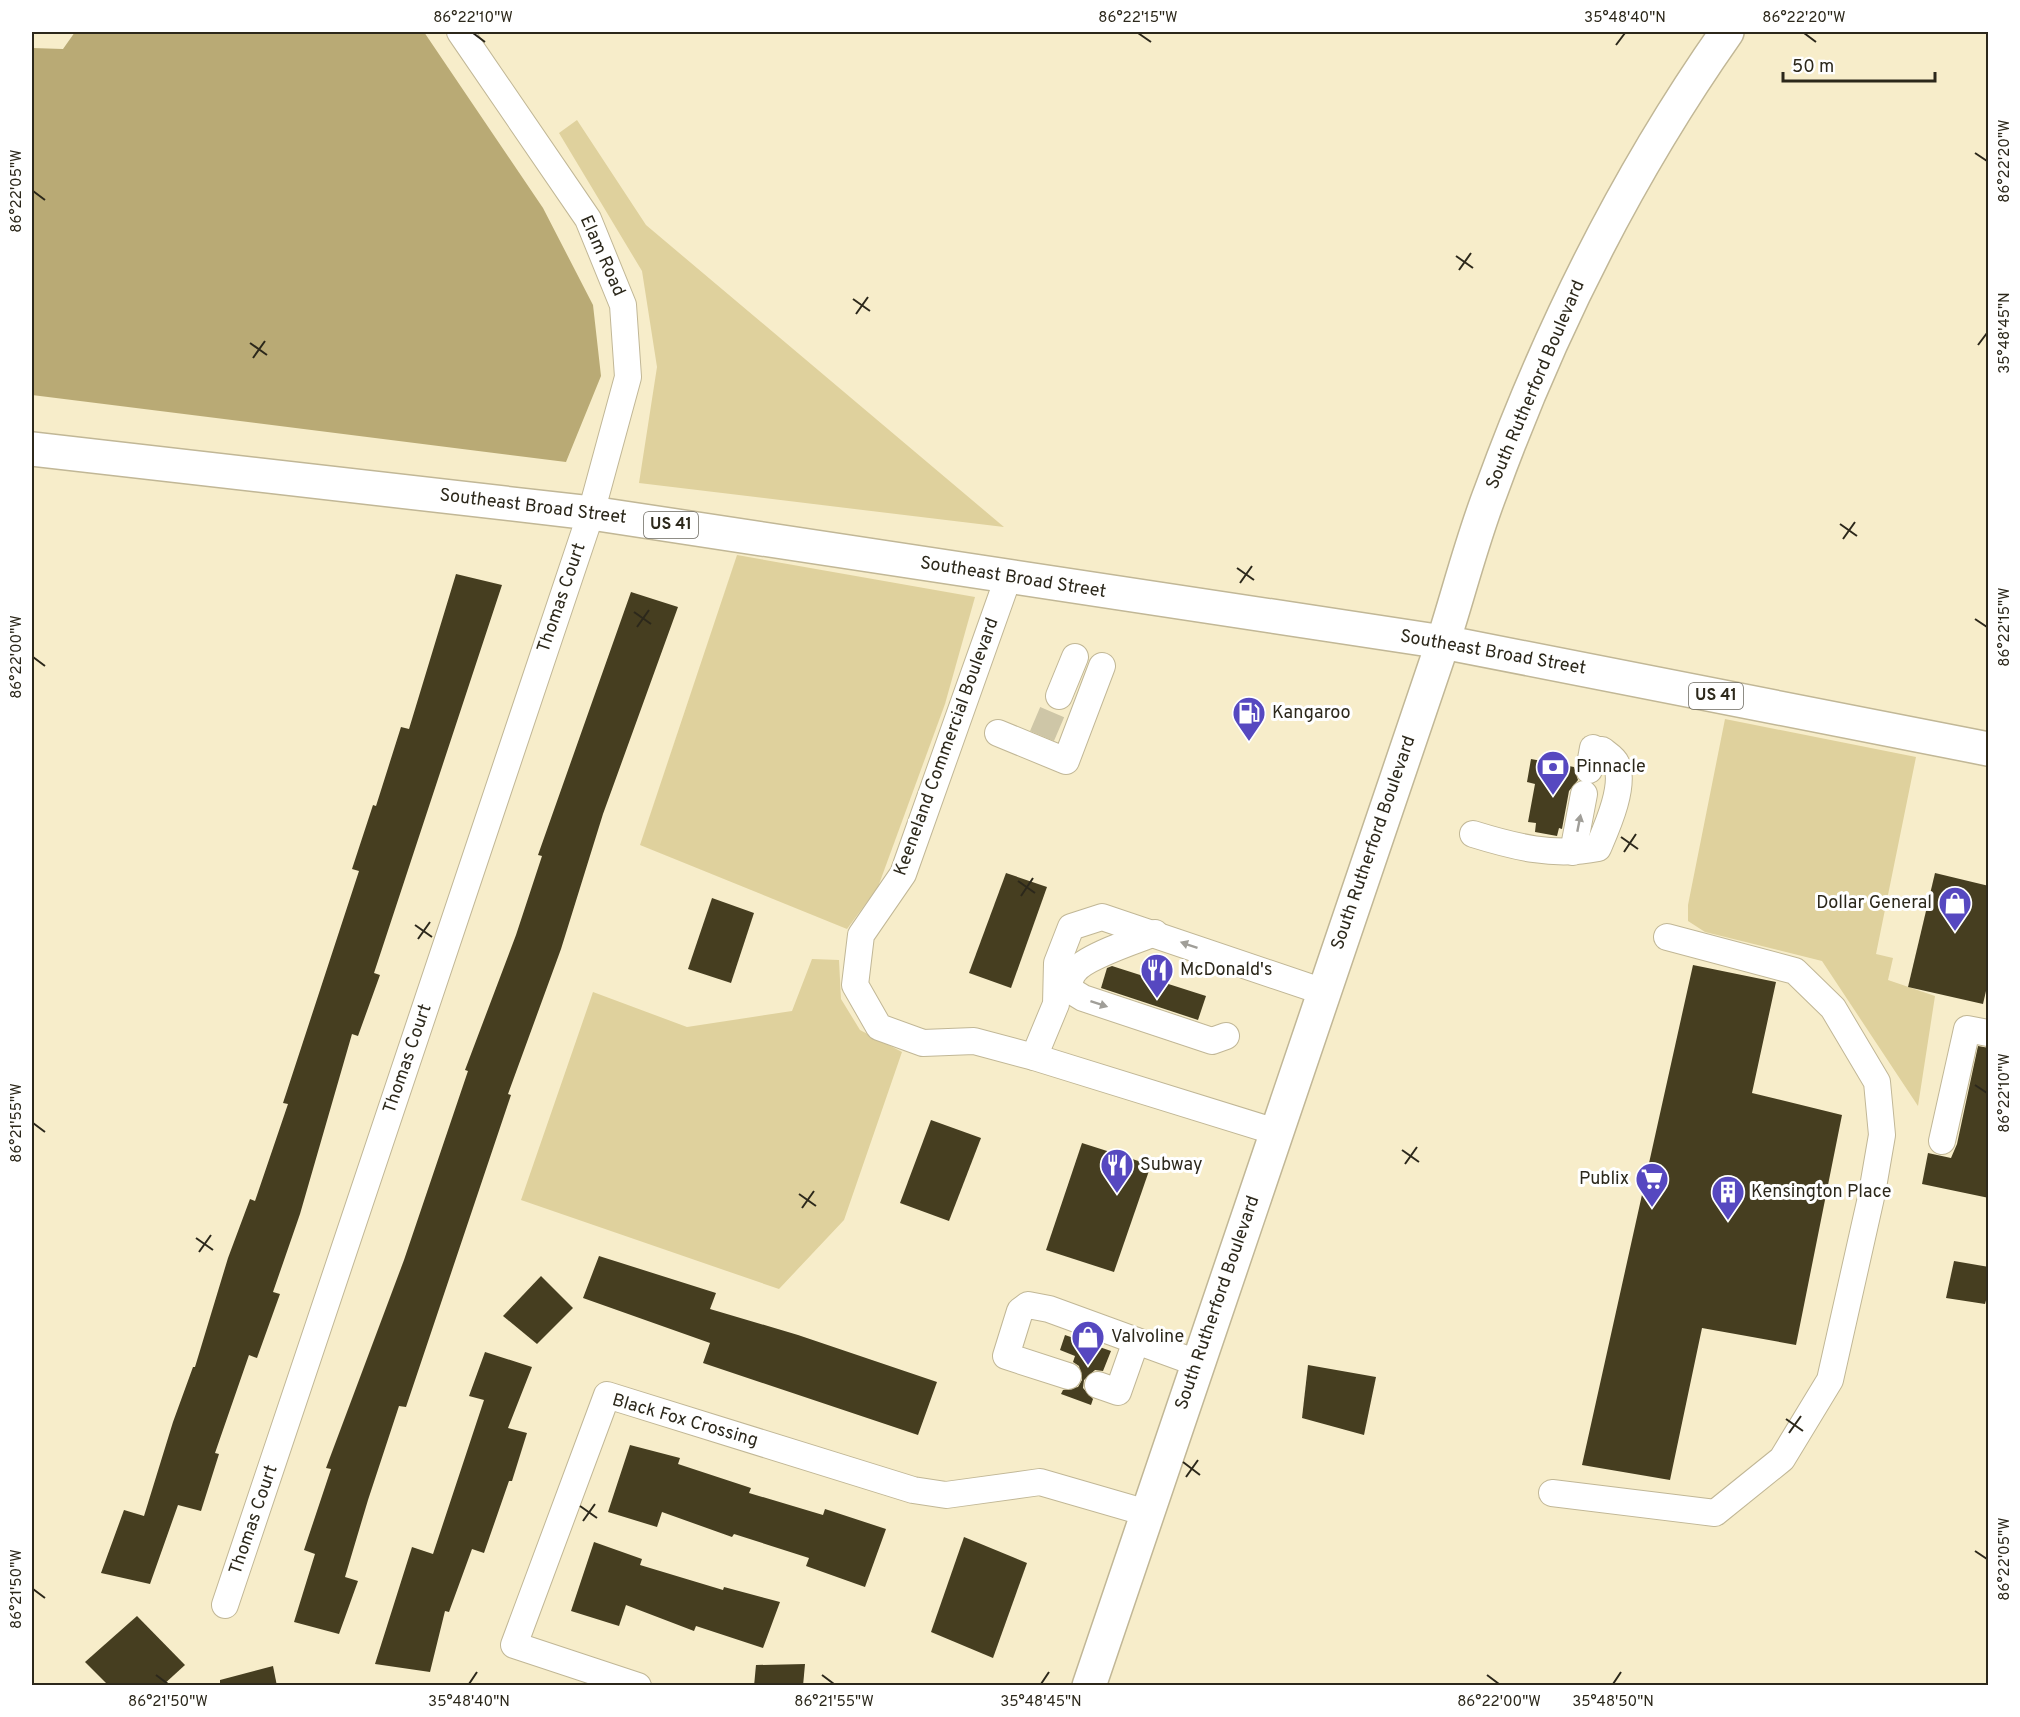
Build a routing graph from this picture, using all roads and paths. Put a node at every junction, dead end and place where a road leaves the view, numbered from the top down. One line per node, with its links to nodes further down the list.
1 (460, 32): 4 (street, Elam Road)
2 (1727, 32): 6 (main road, South Rutherford Boulevard)
3 (32, 449): 4 (main road, Southeast Broad Street / US 41)
4 (591, 513): 5 (main road, Southeast Broad Street / US 41); 28 (street, Thomas Court)
5 (1008, 578): 6 (main road, Southeast Broad Street / US 41); 19 (street, Keeneland Commercial Boulevard)
6 (1443, 642): 11 (main road, Southeast Broad Street / US 41); 16 (main road, South Rutherford Boulevard)
7 (1075, 657): 9 (street)
8 (1102, 666): 10 (street)
9 (1059, 696)
10 (998, 733)
11 (1989, 749)
12 (1473, 834): 13 (street)
13 (1573, 852): 13 (street, one-way to 13)
14 (1149, 932): 16 (street, one-way to 14); 18 (street, one-way to 18); 19 (street)
15 (1667, 938): 26 (street)
16 (1324, 992): 20 (main road, South Rutherford Boulevard)
17 (1989, 1034): 21 (street)
18 (1226, 1036)
19 (1034, 1057): 20 (street, Keeneland Commercial Boulevard)
20 (1276, 1132): 23 (main road, South Rutherford Boulevard)
21 (1942, 1141)
22 (1136, 1341): 23 (street); 24 (street); 25 (street)
23 (1197, 1363): 27 (main road, South Rutherford Boulevard)
24 (1068, 1376)
25 (1098, 1385)
26 (1552, 1494)
27 (1147, 1513): 29 (street, Black Fox Crossing); 30 (main road, South Rutherford Boulevard)
28 (225, 1605)
29 (638, 1686)
30 (1089, 1686)

